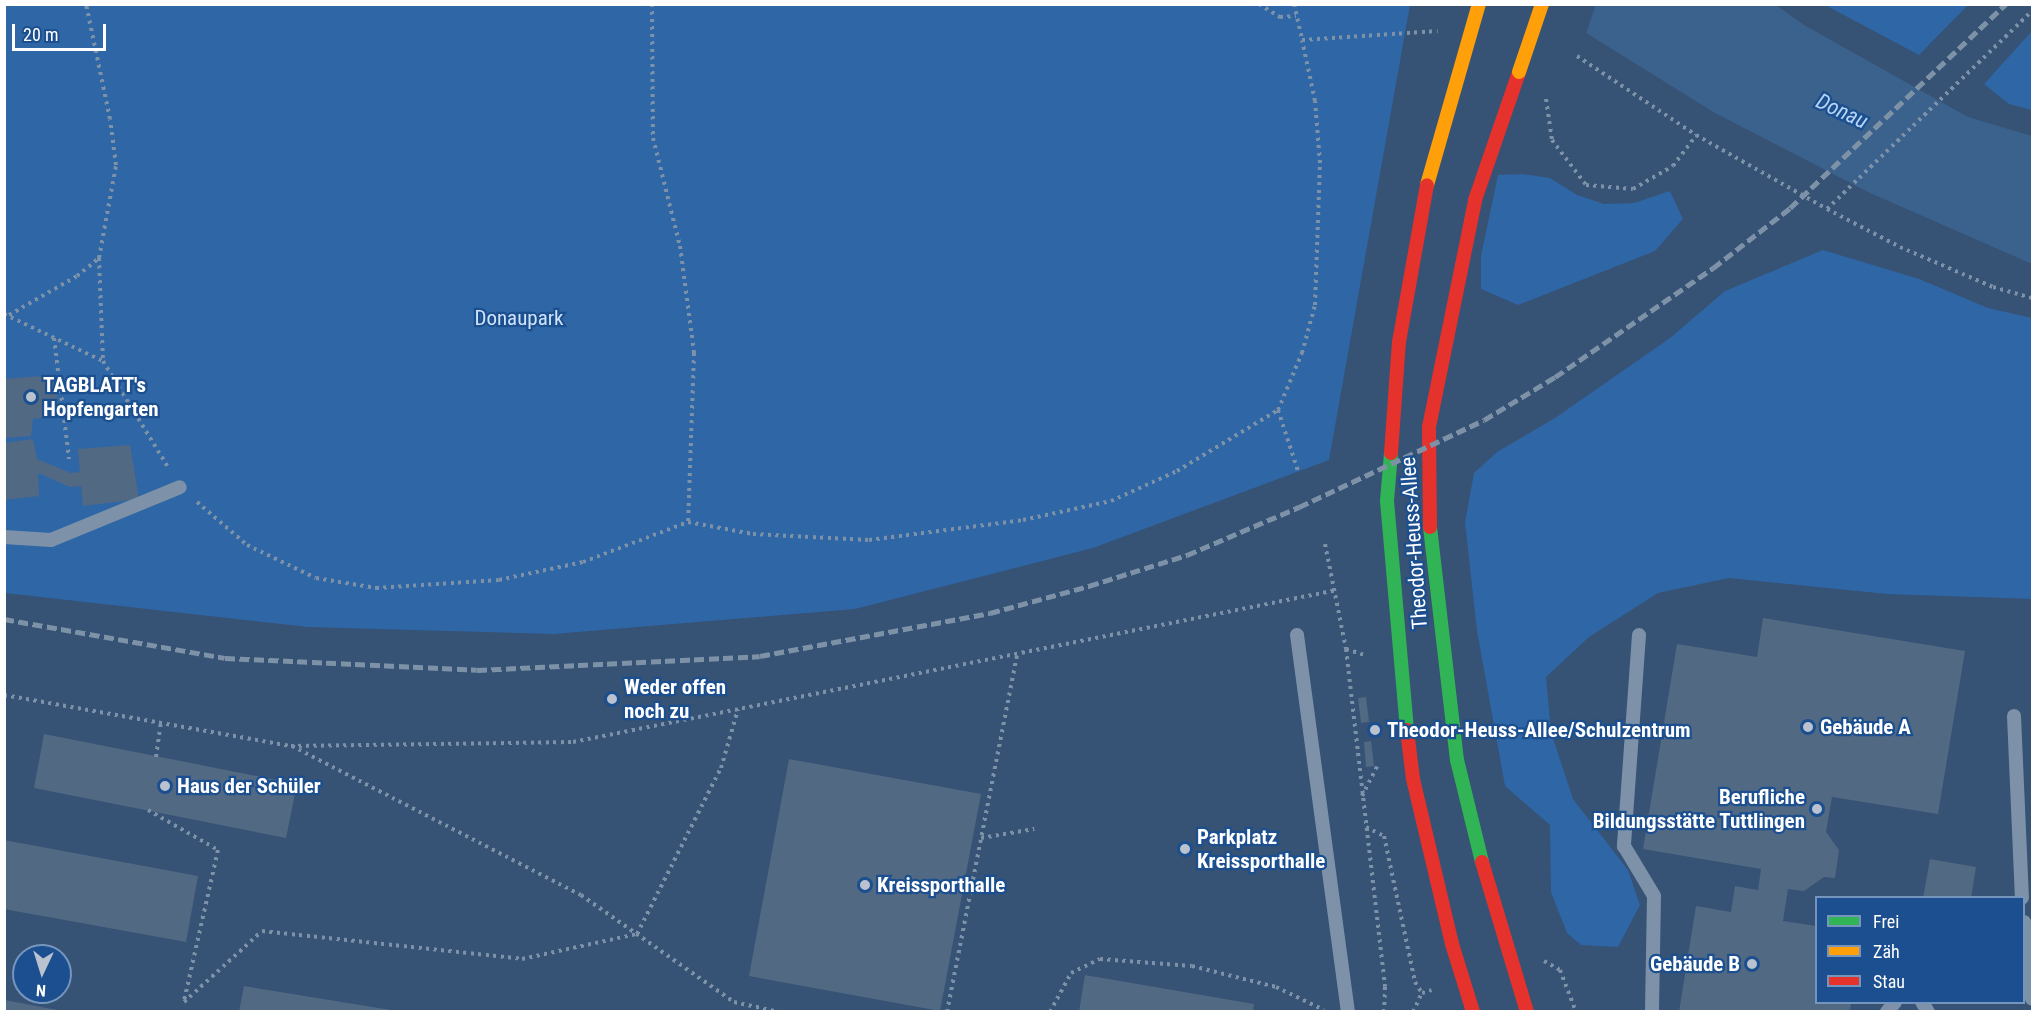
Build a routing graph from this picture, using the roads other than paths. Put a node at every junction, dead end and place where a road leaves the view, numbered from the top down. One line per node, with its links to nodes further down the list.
1 (1479, 4): 12 (main road, Theodor-Heuss-Allee)
2 (1542, 4): 13 (main road, Theodor-Heuss-Allee, bridge)
3 (180, 487): 4 (lane)
4 (4, 537)
5 (1297, 635): 11 (lane)
6 (1639, 635): 14 (lane)
7 (2014, 716): 8 (lane)
8 (2022, 896)
9 (2025, 931): 10 (lane)
10 (2032, 999)
11 (1348, 1011)
12 (1473, 1011)
13 (1527, 1011)
14 (1652, 1011)

